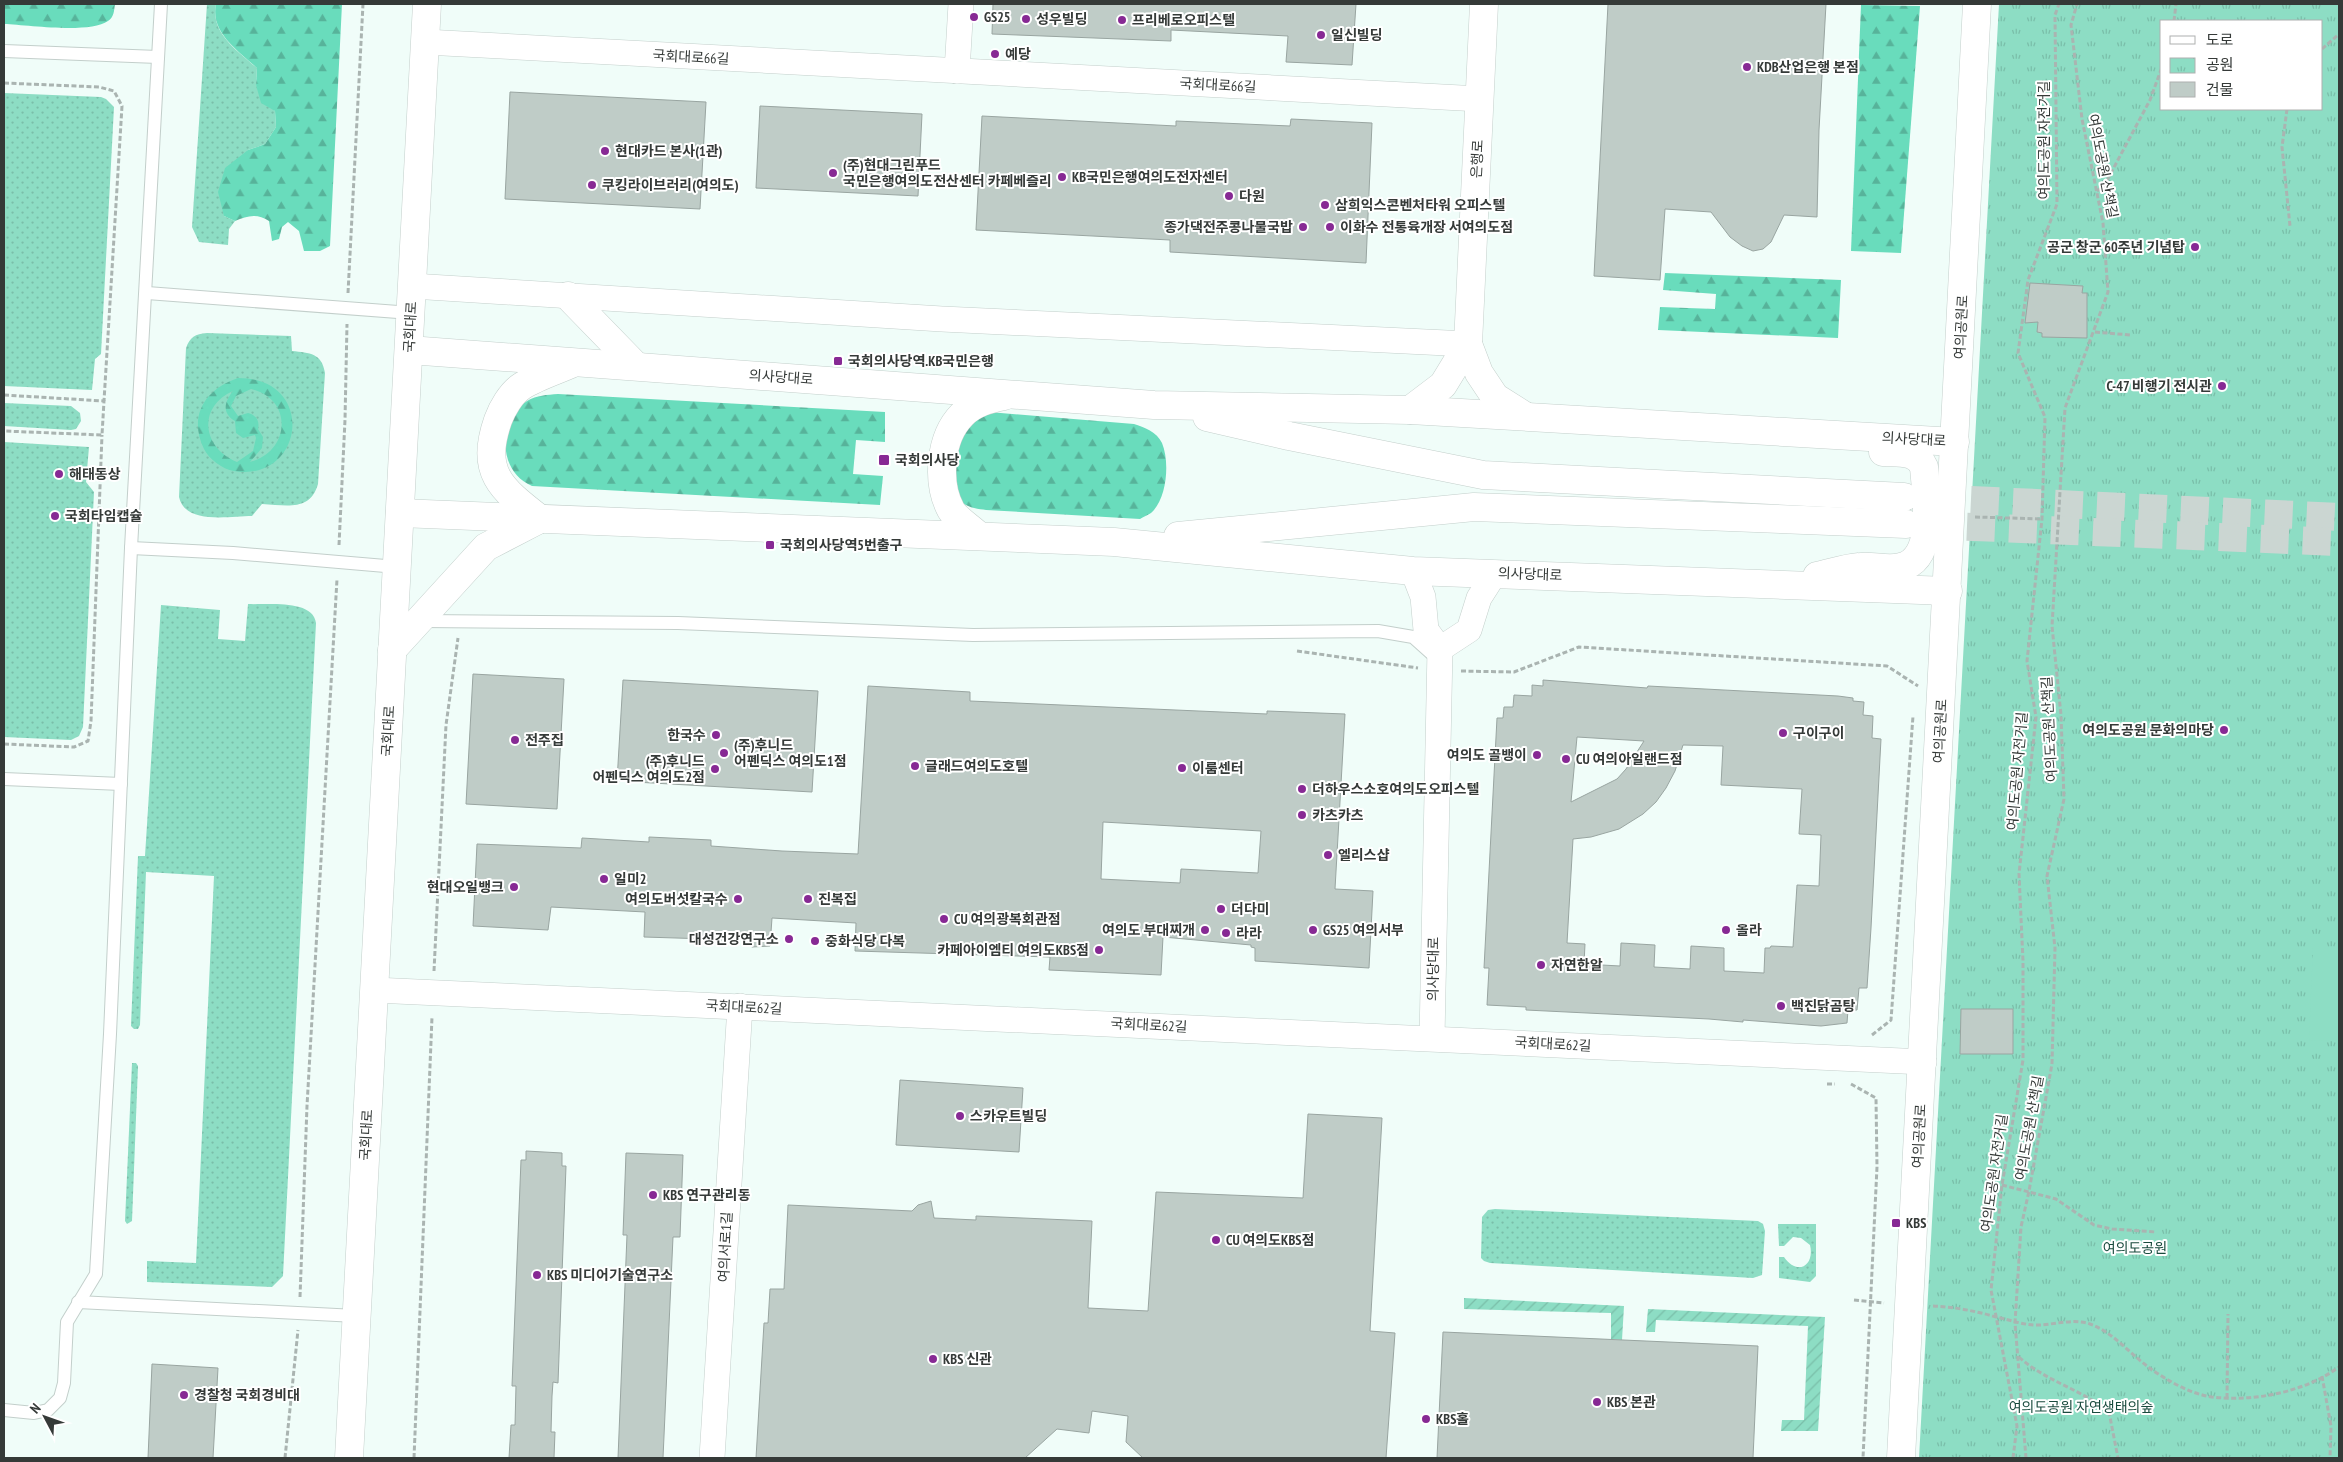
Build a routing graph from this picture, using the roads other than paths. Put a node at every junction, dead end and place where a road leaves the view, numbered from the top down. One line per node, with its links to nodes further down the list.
1 (161, 4): 8 (lane)
2 (428, 4): 6 (main road, 국회대로)
3 (961, 4): 9 (street)
4 (1484, 4): 10 (main road, 은행로)
5 (1977, 4): 24 (main road, 여의공원로)
6 (425, 42): 9 (street, 국회대로66길); 11 (main road, 국회대로)
7 (4, 50): 8 (lane)
8 (158, 57): 12 (lane)
9 (957, 71): 10 (street, 국회대로66길)
10 (1480, 99): 15 (main road, 은행로)
11 (412, 286): 13 (street); 14 (main road, 국회대로)
12 (147, 293): 14 (lane); 31 (lane)
13 (568, 296): 15 (street); 18 (main road)
14 (411, 313): 16 (main road, 국회대로)
15 (1468, 344): 21 (main road); 22 (main road)
16 (409, 350): 17 (main road, 의사당대로); 26 (main road, 국회대로)
17 (574, 362): 18 (main road, 의사당대로); 27 (main road)
18 (636, 366): 19 (main road, 의사당대로)
19 (1012, 394): 20 (main road, 의사당대로); 29 (main road)
20 (1154, 405): 21 (main road, 의사당대로); 25 (main road, 의사당대로)
21 (1410, 410): 22 (main road, 의사당대로)
22 (1526, 417): 23 (main road, 의사당대로)
23 (1796, 432): 24 (main road, 의사당대로); 35 (main road)
24 (1955, 442): 36 (main road, 여의공원로)
25 (1904, 497)
26 (400, 513): 27 (main road, 의사당대로); 32 (main road, 국회대로)
27 (540, 519): 29 (main road, 의사당대로); 37 (main road)
28 (1906, 524): 30 (main road, 의사당대로)
29 (979, 536): 30 (main road, 의사당대로)
30 (1114, 542): 33 (main road, 의사당대로)
31 (131, 548): 32 (lane); 41 (lane)
32 (397, 567): 38 (main road, 국회대로)
33 (1413, 571): 34 (main road, 의사당대로); 39 (street)
34 (1495, 573): 35 (main road, 의사당대로); 39 (street)
35 (1779, 584): 36 (main road, 의사당대로)
36 (1948, 591): 45 (main road, 여의공원로)
37 (418, 621): 38 (main road); 39 (lane)
38 (392, 650): 42 (main road, 국회대로)
39 (1440, 655): 44 (street, 의사당대로)
40 (4, 778): 41 (lane)
41 (121, 784): 46 (lane)
42 (374, 990): 43 (street, 국회대로62길); 47 (main road, 국회대로)
43 (740, 1006): 44 (street, 국회대로62길); 50 (street, 여의서로1길)
44 (1432, 1038): 45 (street, 국회대로62길)
45 (1924, 1062): 51 (main road, 여의공원로)
46 (78, 1302): 47 (lane); 48 (lane)
47 (356, 1316): 49 (main road, 국회대로)
48 (4, 1410)
49 (349, 1458)
50 (712, 1458)
51 (1901, 1458)

